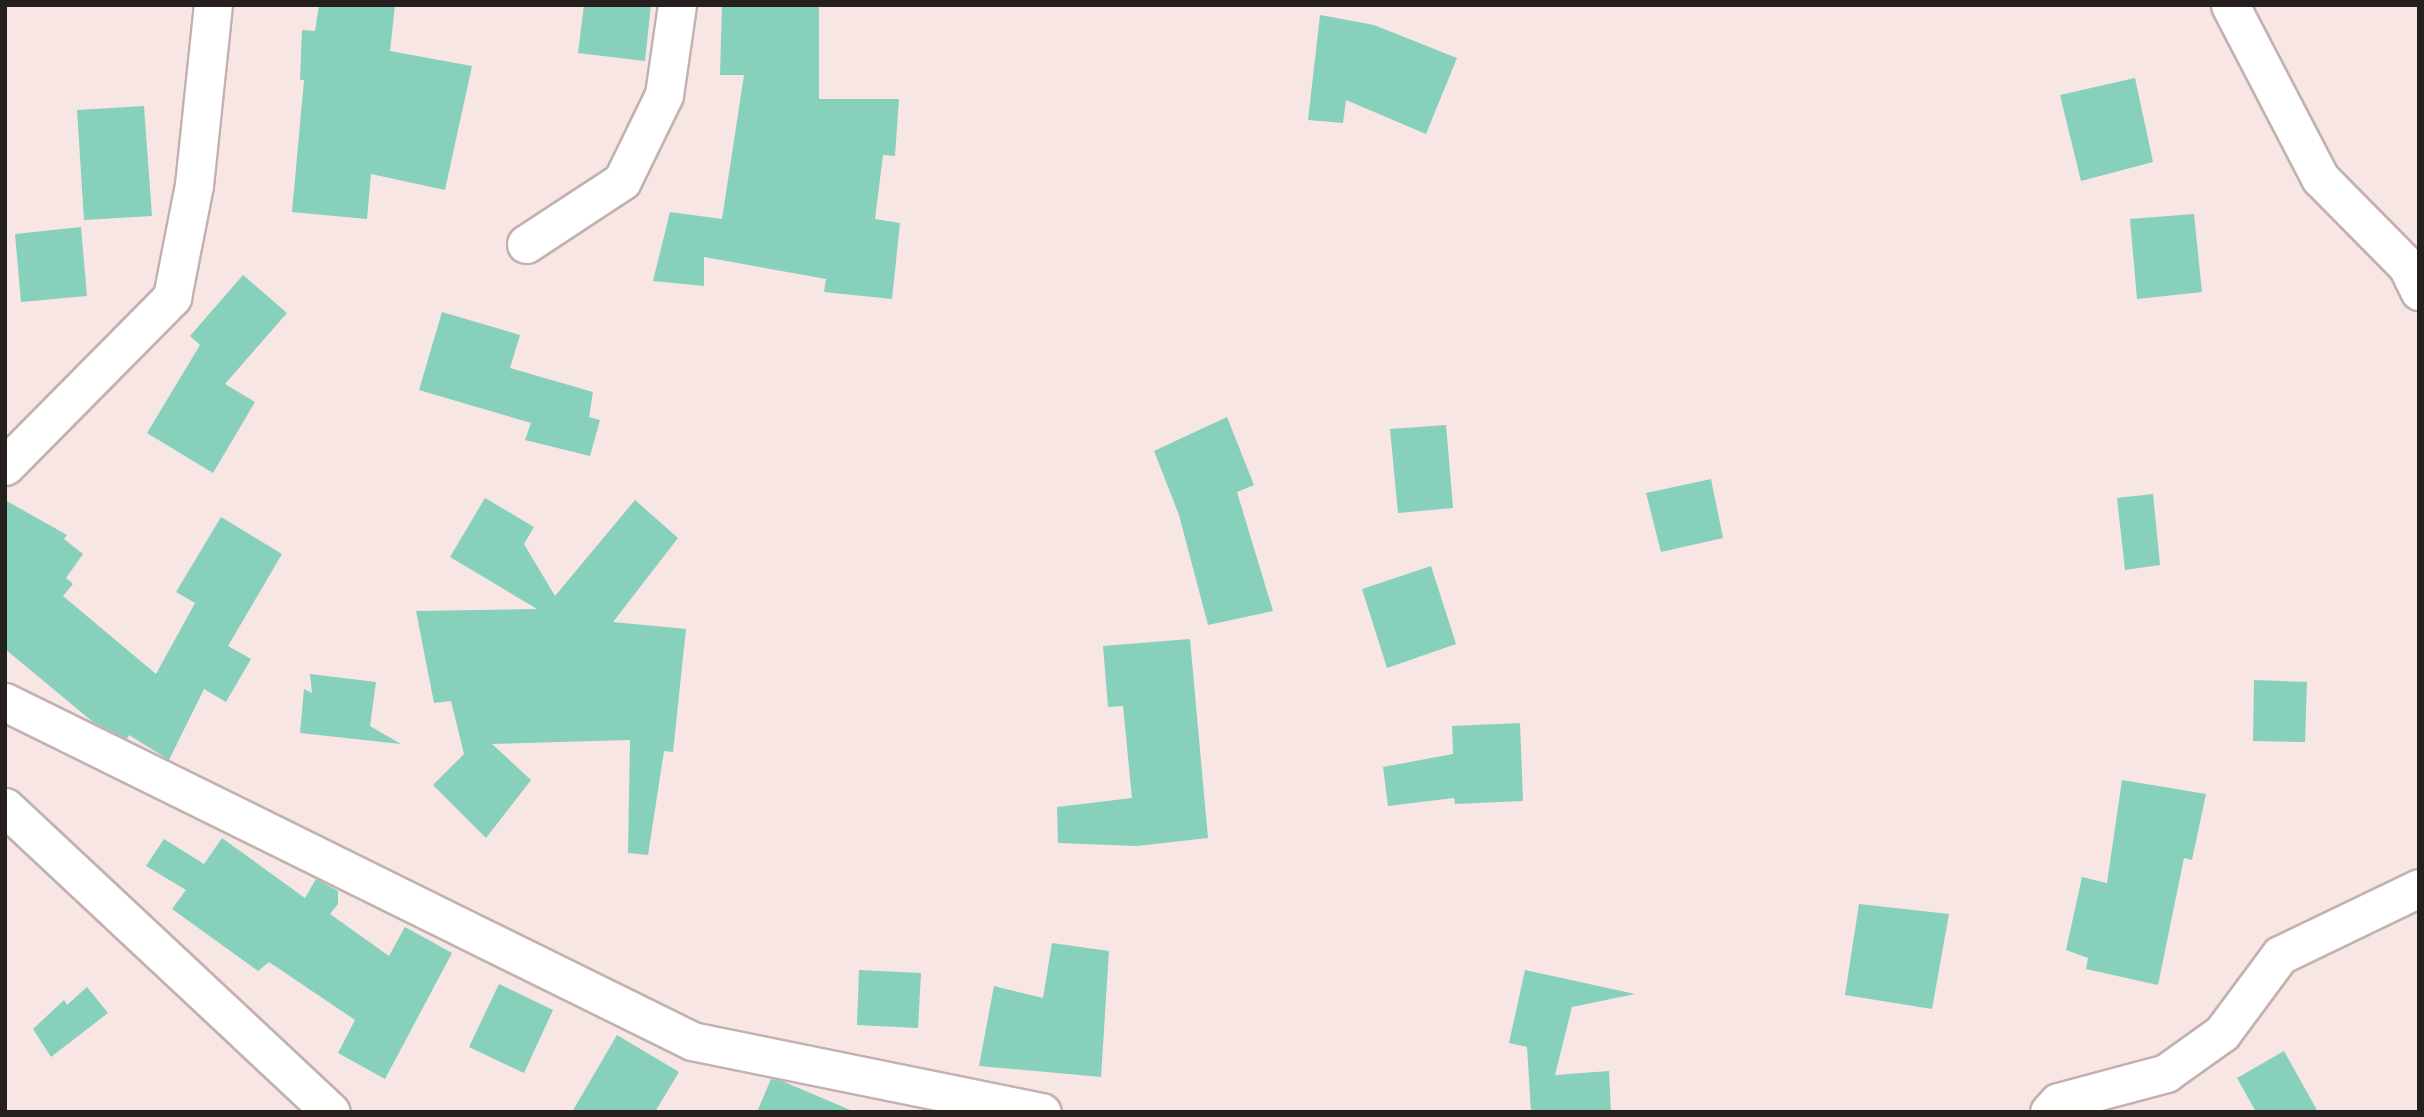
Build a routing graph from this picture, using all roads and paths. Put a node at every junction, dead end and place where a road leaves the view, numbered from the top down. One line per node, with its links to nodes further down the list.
1 (213, 5): 6 (street)
2 (677, 5): 4 (street)
3 (2230, 5): 5 (street)
4 (526, 244)
5 (2419, 291)
6 (5, 466)
7 (5, 702): 11 (street)
8 (5, 807): 10 (street)
9 (2419, 888): 12 (street)
10 (331, 1112)
11 (1042, 1112)
12 (2049, 1112)

